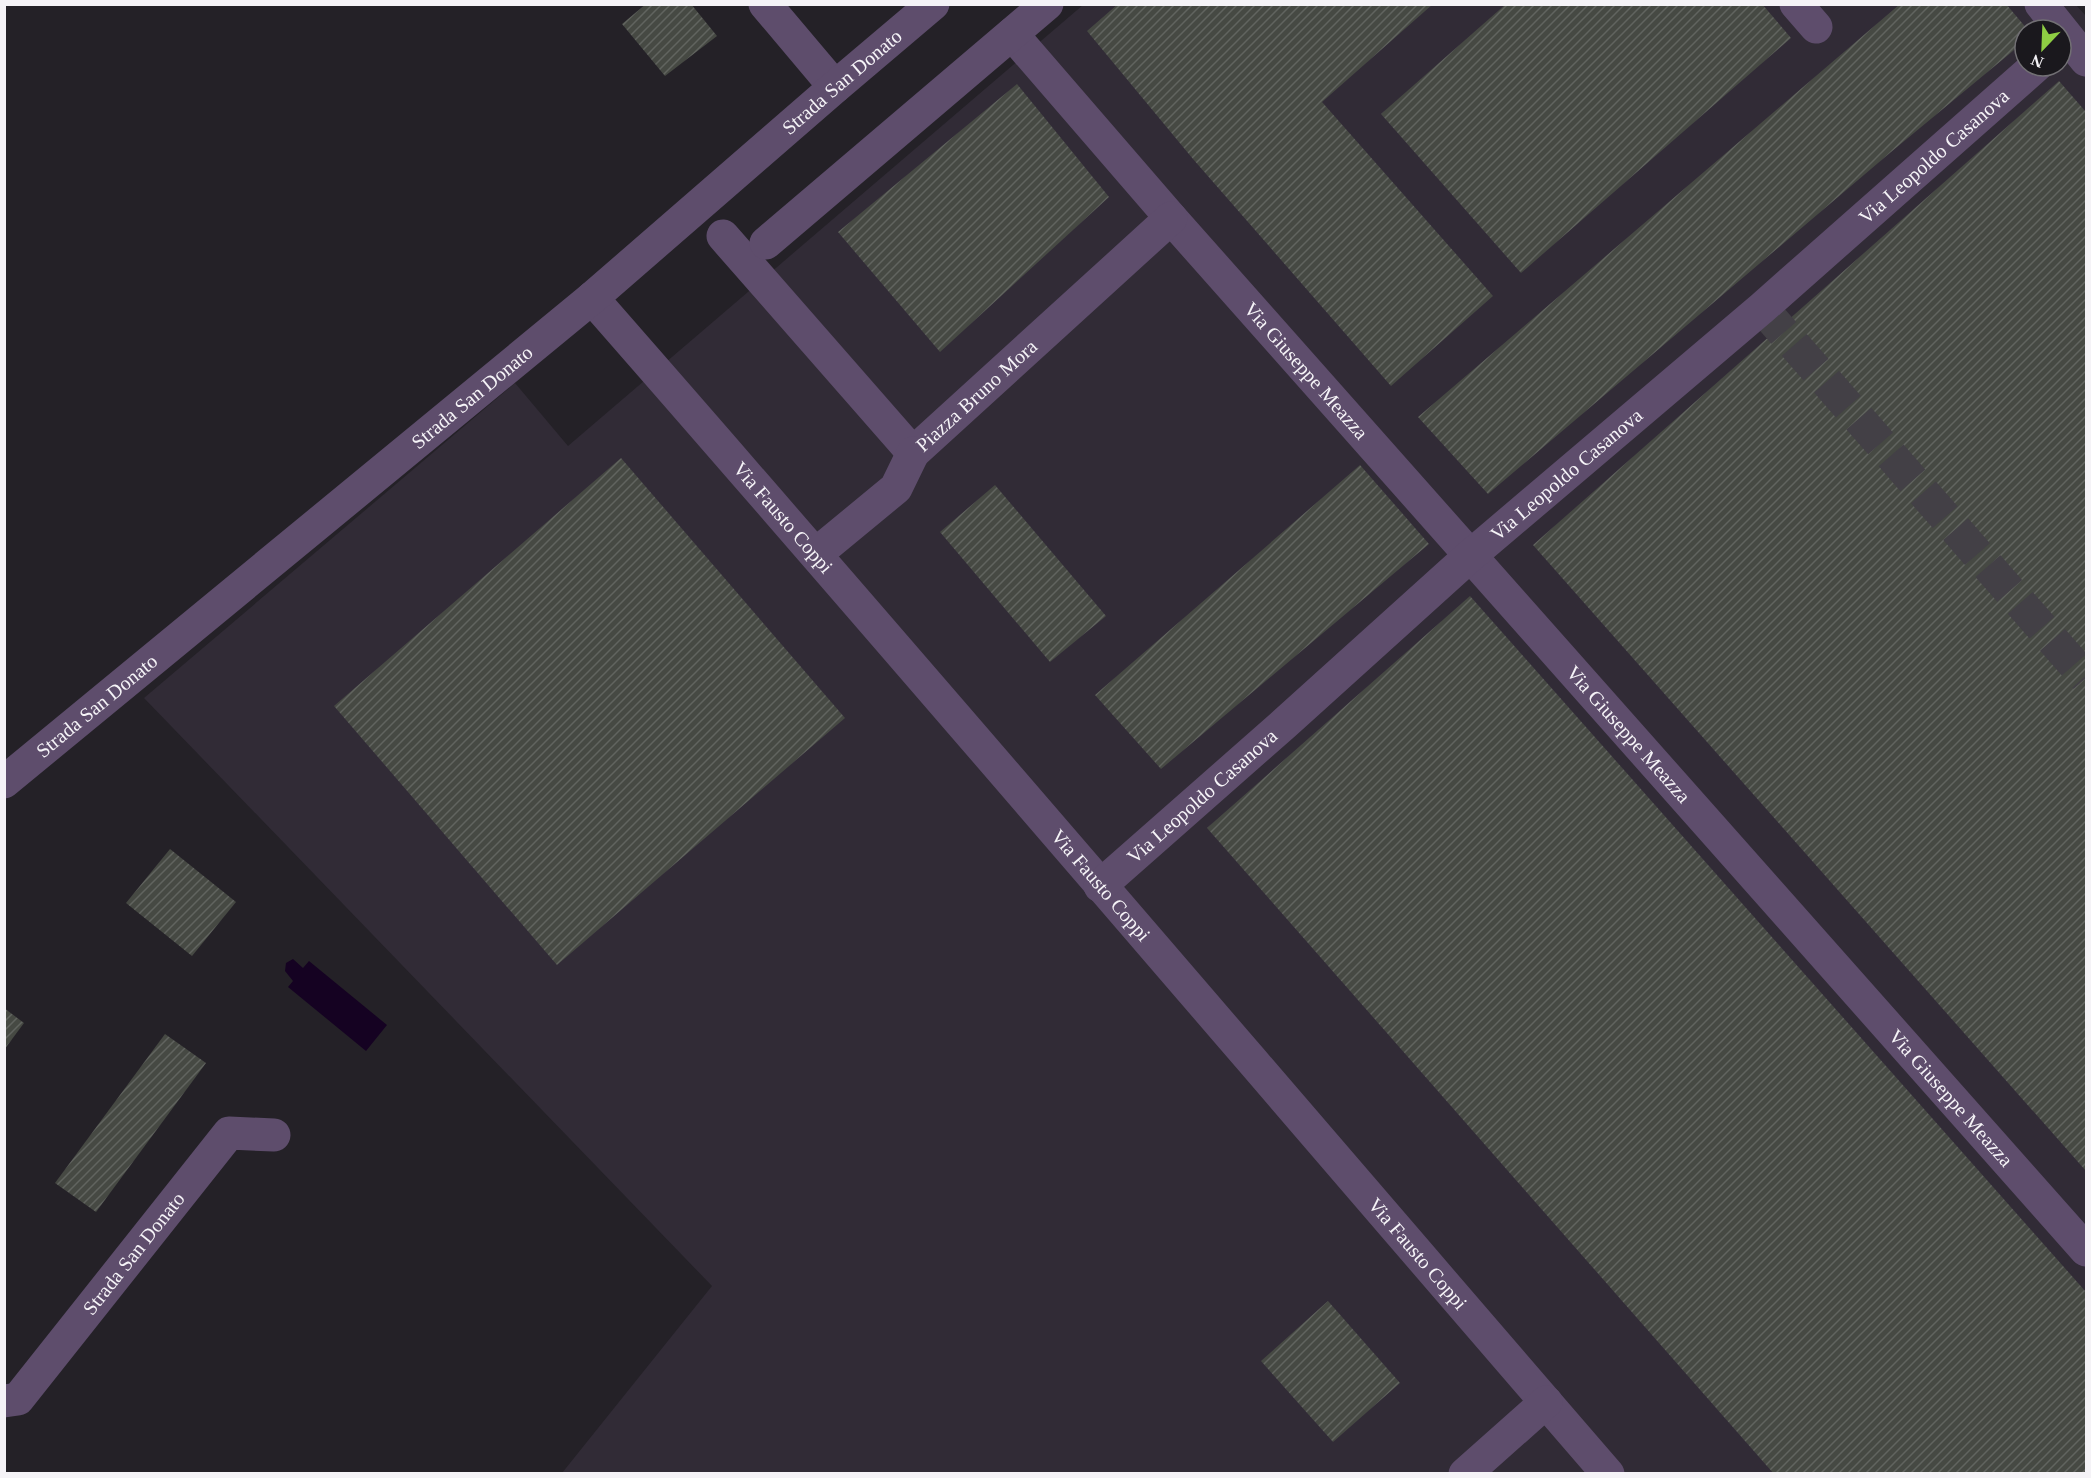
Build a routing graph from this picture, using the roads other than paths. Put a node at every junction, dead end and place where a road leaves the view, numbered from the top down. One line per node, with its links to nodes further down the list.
1 (765, 4): 8 (street)
2 (933, 4): 8 (street, Strada San Donato)
3 (1047, 4): 5 (street)
4 (2041, 4): 6 (street)
5 (1012, 34): 9 (street, Via Giuseppe Meazza); 11 (street)
6 (2075, 41)
7 (2022, 78): 15 (street, Via Leopoldo Casanova)
8 (835, 87): 12 (street, Strada San Donato)
9 (1170, 218): 13 (street, Piazza Bruno Mora); 15 (street, Via Giuseppe Meazza)
10 (723, 236): 13 (street, Piazza Bruno Mora)
11 (766, 243)
12 (592, 297): 14 (street, Via Fausto Coppi); 16 (street, Strada San Donato)
13 (913, 453): 14 (street)
14 (816, 554): 17 (street, Via Fausto Coppi)
15 (1470, 556): 17 (street, Via Leopoldo Casanova); 19 (street, Via Giuseppe Meazza)
16 (4, 782)
17 (1100, 886): 21 (street, Via Fausto Coppi)
18 (274, 1136): 20 (street, Strada San Donato)
19 (2086, 1250)
20 (4, 1401)
21 (1546, 1402): 22 (street); 23 (street, Via Fausto Coppi)
22 (1465, 1473)
23 (1608, 1473)

